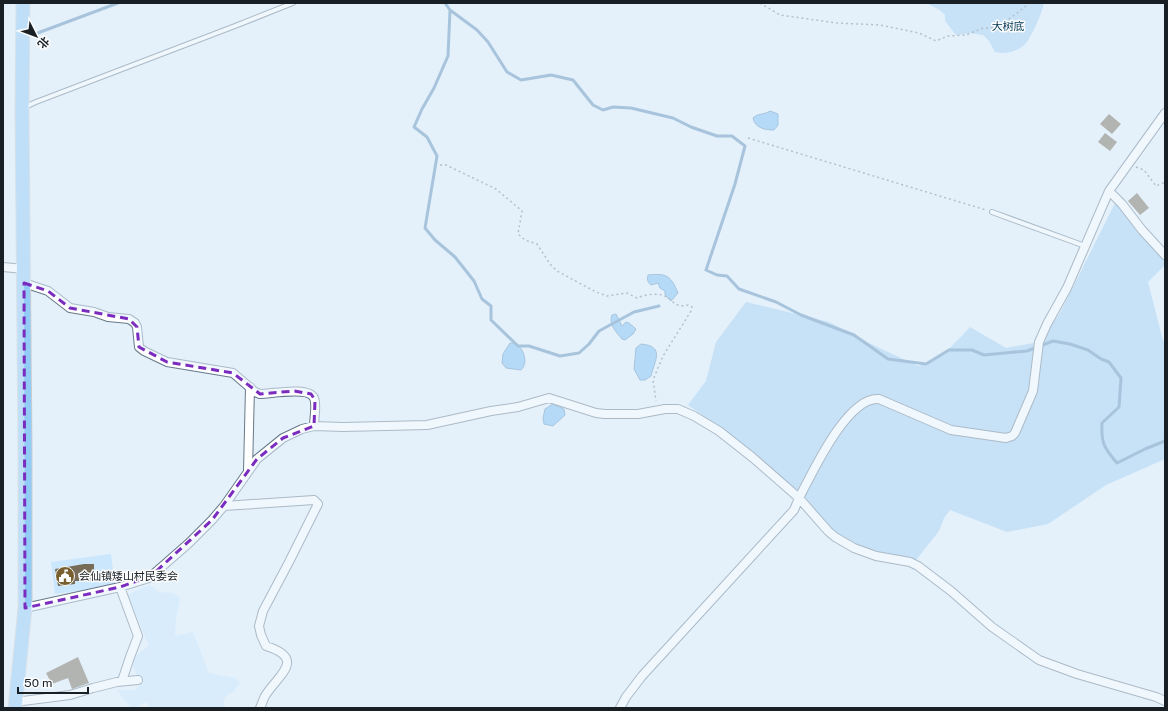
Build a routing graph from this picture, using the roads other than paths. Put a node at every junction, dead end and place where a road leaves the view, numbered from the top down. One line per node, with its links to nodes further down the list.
1 (23, 3): 3 (main road)
2 (293, 3): 3 (lane)
3 (22, 109): 10 (main road)
4 (1165, 113): 5 (street)
5 (1109, 191): 7 (street); 8 (street)
6 (992, 212): 7 (lane)
7 (1086, 246): 14 (street)
8 (1165, 255)
9 (3, 267): 10 (street)
10 (24, 276): 11 (street); 17 (main road)
11 (250, 387): 12 (street); 13 (street)
12 (314, 426): 13 (street); 14 (street)
13 (248, 471): 15 (street)
14 (799, 498): 20 (street); 23 (street)
15 (224, 506): 16 (street); 22 (street)
16 (120, 587): 17 (street); 19 (street)
17 (24, 608): 21 (main road)
18 (138, 680): 19 (street)
19 (122, 681): 21 (street)
20 (1165, 701)
21 (15, 705)
22 (260, 708)
23 (620, 708)

